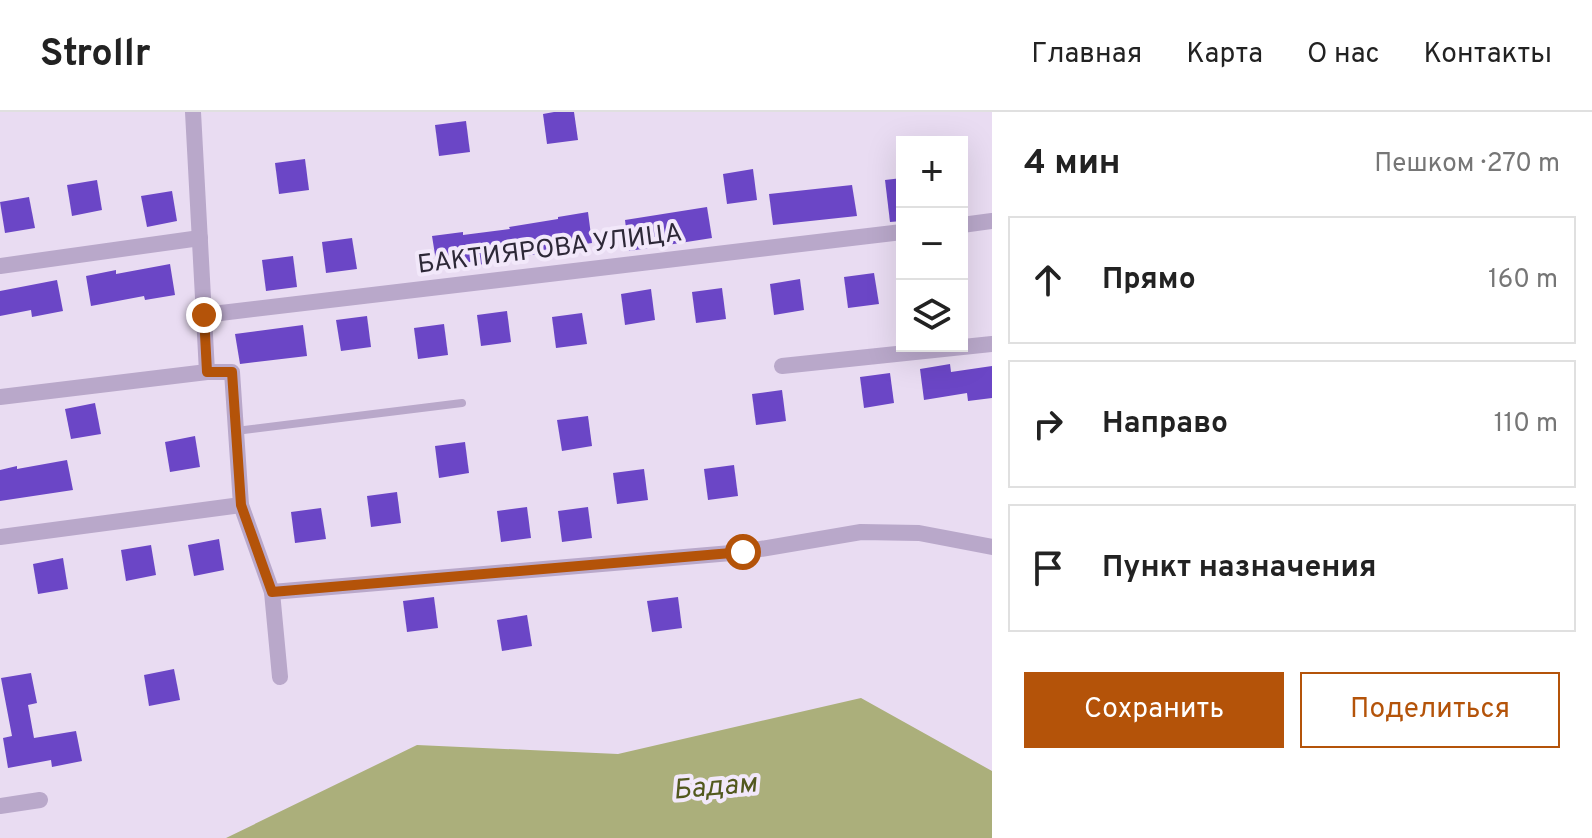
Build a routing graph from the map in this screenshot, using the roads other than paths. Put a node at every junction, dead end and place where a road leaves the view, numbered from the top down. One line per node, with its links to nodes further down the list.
1 (193, 112): 5 (street)
2 (992, 221): 3 (street)
3 (968, 224)
4 (896, 233): 7 (street, БАКТИЯРОВА УЛИЦА)
5 (200, 238): 6 (street); 7 (street)
6 (0, 266)
7 (204, 315): 10 (street)
8 (992, 344): 9 (street)
9 (782, 366)
10 (207, 372): 11 (street); 13 (street)
11 (0, 397)
12 (462, 403): 13 (lane)
13 (236, 431): 14 (street)
14 (241, 505): 15 (street); 17 (street)
15 (0, 537)
16 (992, 547): 17 (street)
17 (272, 592): 18 (street)
18 (280, 677)
19 (40, 800): 20 (street)
20 (0, 806)

